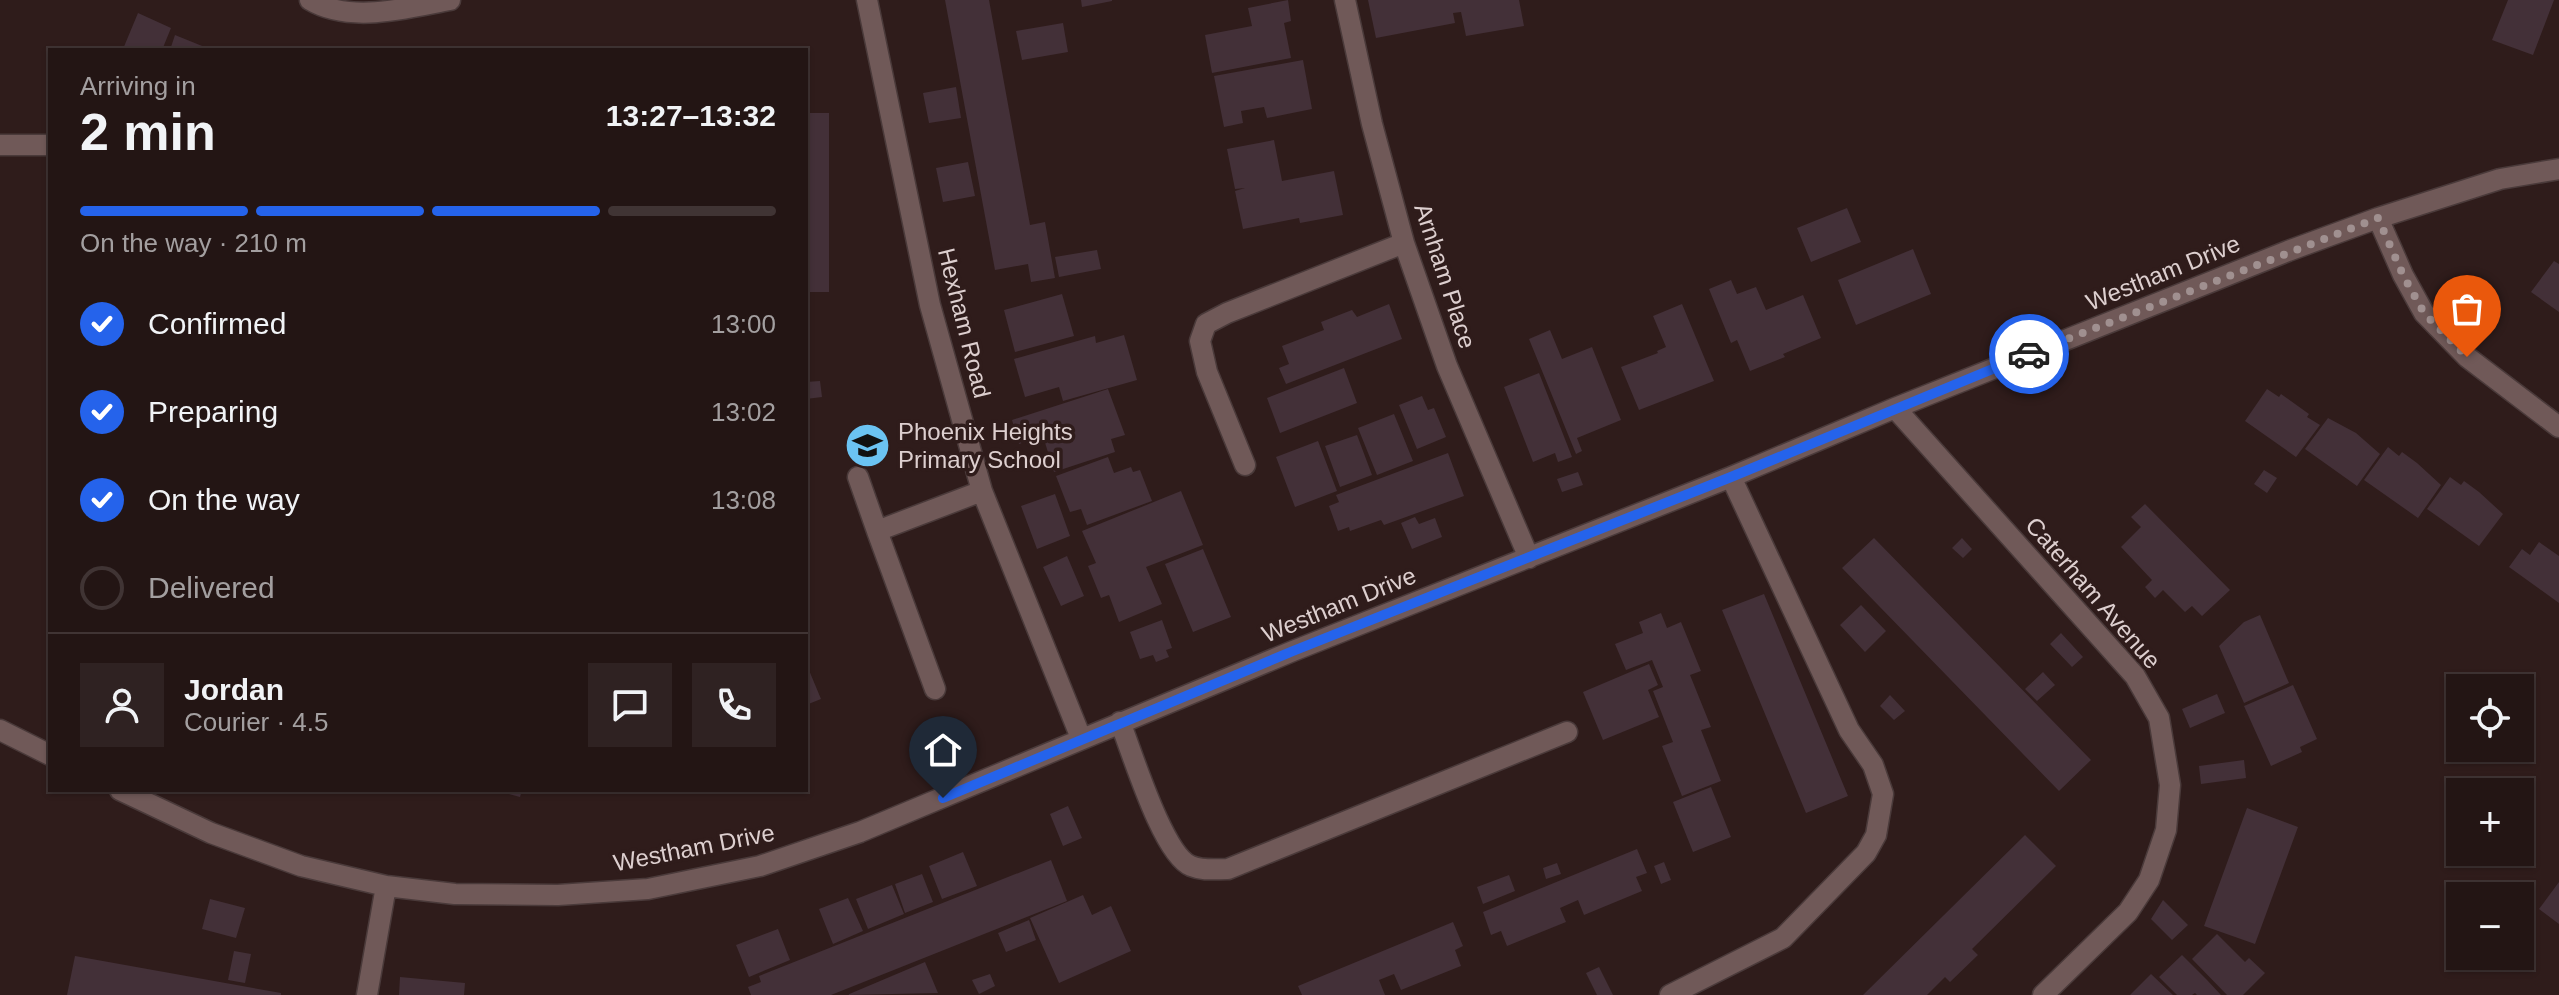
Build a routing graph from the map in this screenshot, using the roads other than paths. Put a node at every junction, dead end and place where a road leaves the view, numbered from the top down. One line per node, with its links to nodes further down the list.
1 (310, 0): 2 (street)
2 (450, 0)
3 (867, 0): 15 (street, Hexham Road)
4 (1345, 0): 9 (street, Arnham Place)
5 (0, 145): 6 (street)
6 (48, 145)
7 (2559, 169): 8 (street, Westham Drive)
8 (2378, 218): 10 (street, Westham Drive); 11 (street)
9 (1404, 243): 12 (street); 17 (street, Arnham Place)
10 (1895, 408): 14 (street, Westham Drive); 28 (street, Caterham Avenue)
11 (2559, 427)
12 (1245, 465)
13 (858, 477): 16 (street)
14 (1731, 477): 17 (street, Westham Drive); 27 (street)
15 (982, 491): 16 (street); 22 (street, Hexham Road)
16 (877, 531): 18 (street)
17 (1529, 558): 19 (street, Westham Drive)
18 (935, 689)
19 (1120, 722): 21 (street); 22 (street, Westham Drive)
20 (0, 730): 23 (street)
21 (1567, 732)
22 (1081, 738): 25 (street, Westham Drive)
23 (48, 754)
24 (124, 792): 25 (street, Westham Drive)
25 (386, 886): 26 (street)
26 (367, 995)
27 (1670, 995)
28 (2043, 995)

